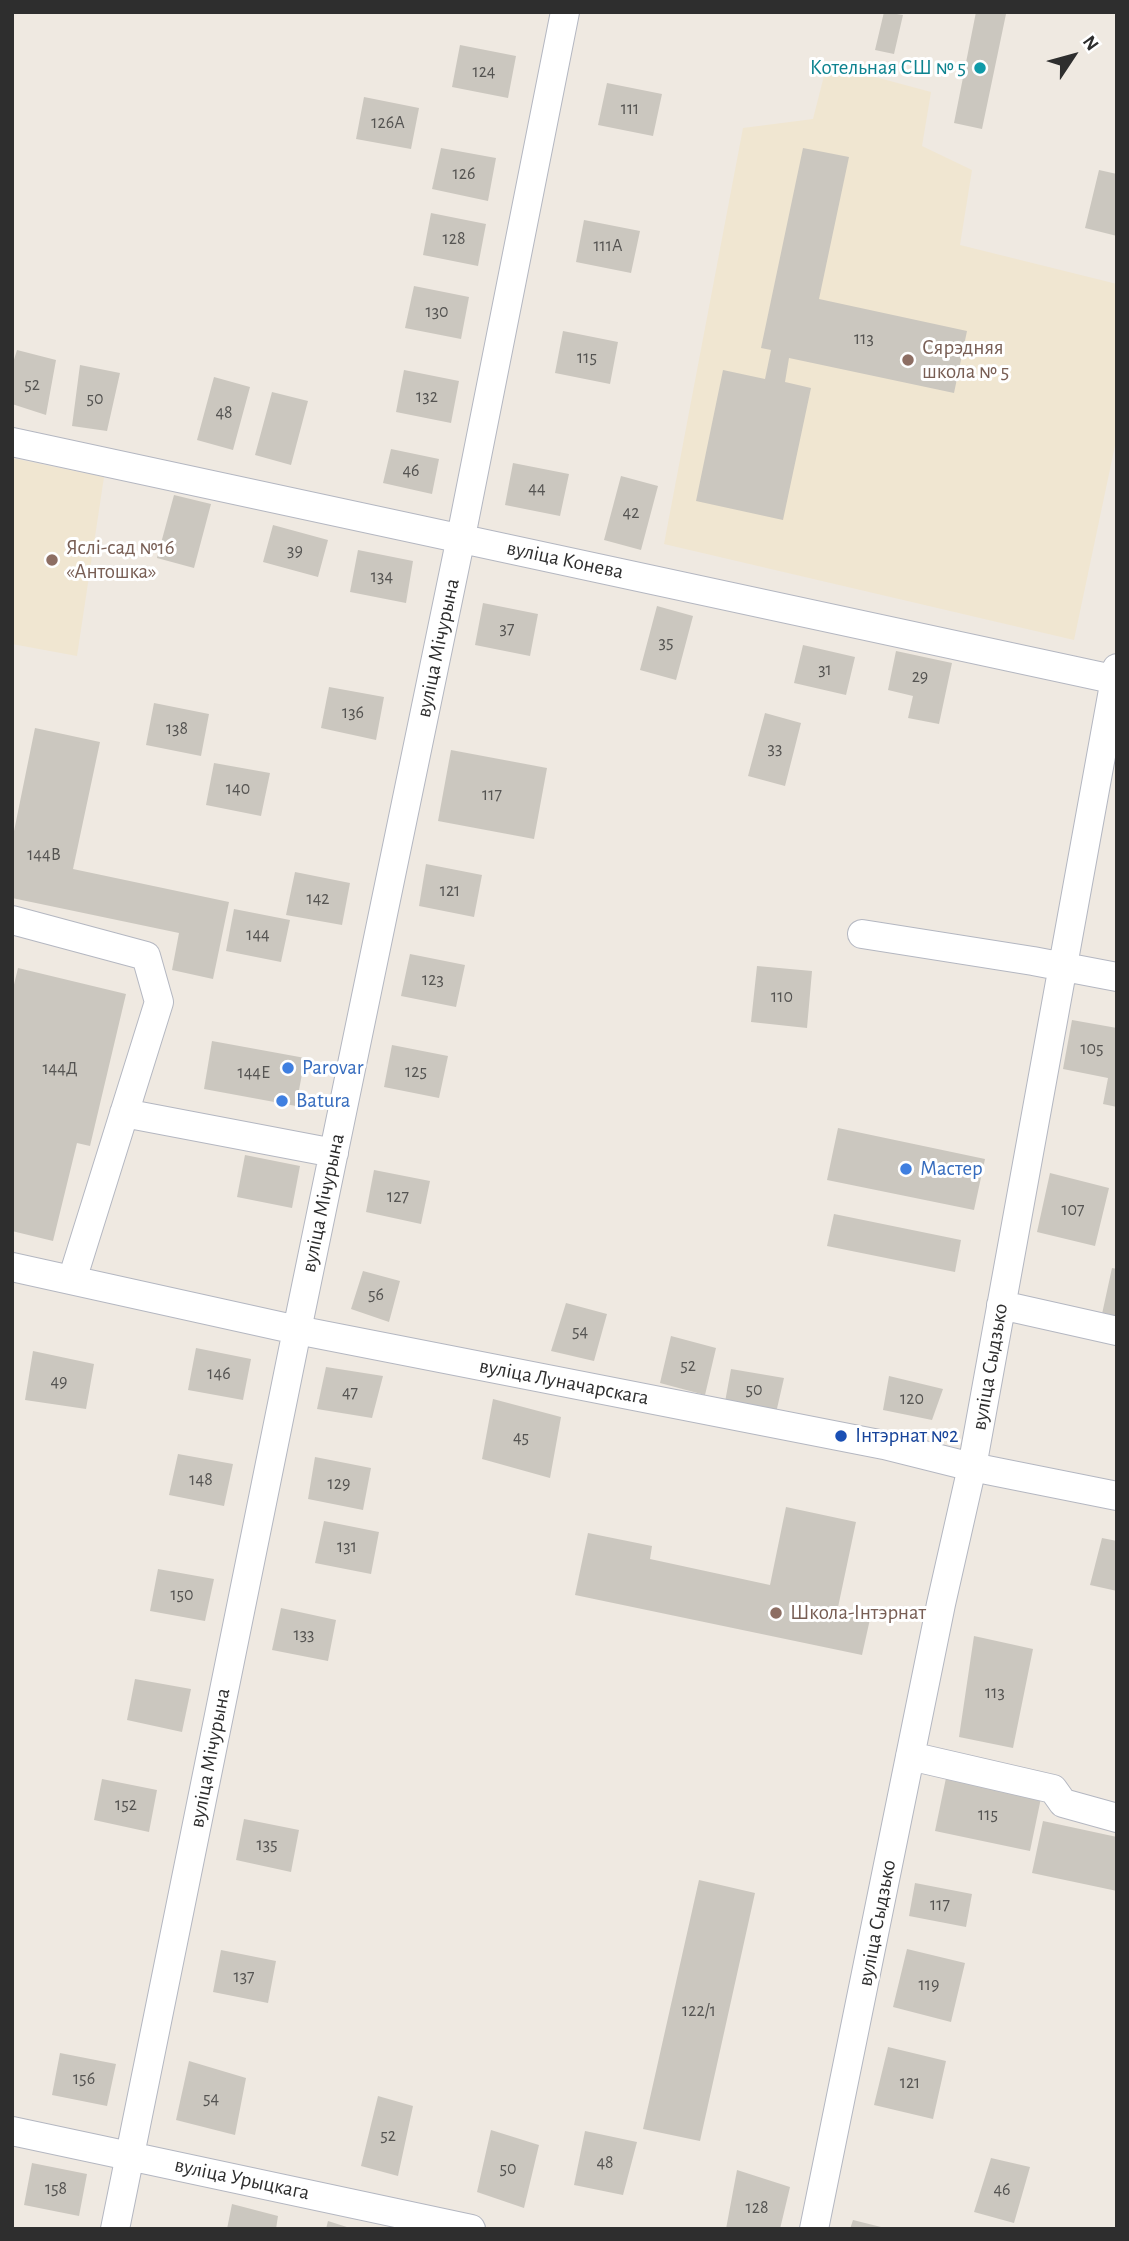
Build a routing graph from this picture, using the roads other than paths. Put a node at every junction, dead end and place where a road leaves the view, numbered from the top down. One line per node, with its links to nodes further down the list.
1 (565, 12): 3 (street, вуліца Мічурына)
2 (12, 442): 3 (street, вуліца Конева)
3 (461, 537): 4 (street, вуліца Конева); 10 (street, вуліца Мічурына)
4 (1116, 676): 7 (street, вуліца Сыдзько)
5 (12, 920): 9 (street)
6 (862, 934): 7 (street)
7 (1063, 967): 8 (street); 13 (street, вуліца Сыдзько)
8 (1117, 977)
9 (124, 1113): 10 (street); 12 (street)
10 (334, 1153): 14 (street, вуліца Мічурына)
11 (12, 1267): 12 (street, вуліца Луначарскага)
12 (72, 1280): 14 (street, вуліца Луначарскага)
13 (1001, 1305): 15 (street); 16 (street, вуліца Сыдзько)
14 (297, 1330): 16 (street, вуліца Луначарскага); 21 (street, вуліца Мічурына)
15 (1117, 1331)
16 (972, 1467): 17 (street, вуліца Луначарскага); 18 (street, вуліца Сыдзько)
17 (1117, 1496)
18 (910, 1756): 19 (street); 24 (street, вуліца Сыдзько)
19 (1117, 1818)
20 (12, 2131): 21 (street, вуліца Урыцкага)
21 (130, 2155): 22 (street, вуліца Мічурына); 23 (street, вуліца Урыцкага)
22 (115, 2229)
23 (471, 2229)
24 (814, 2229)

